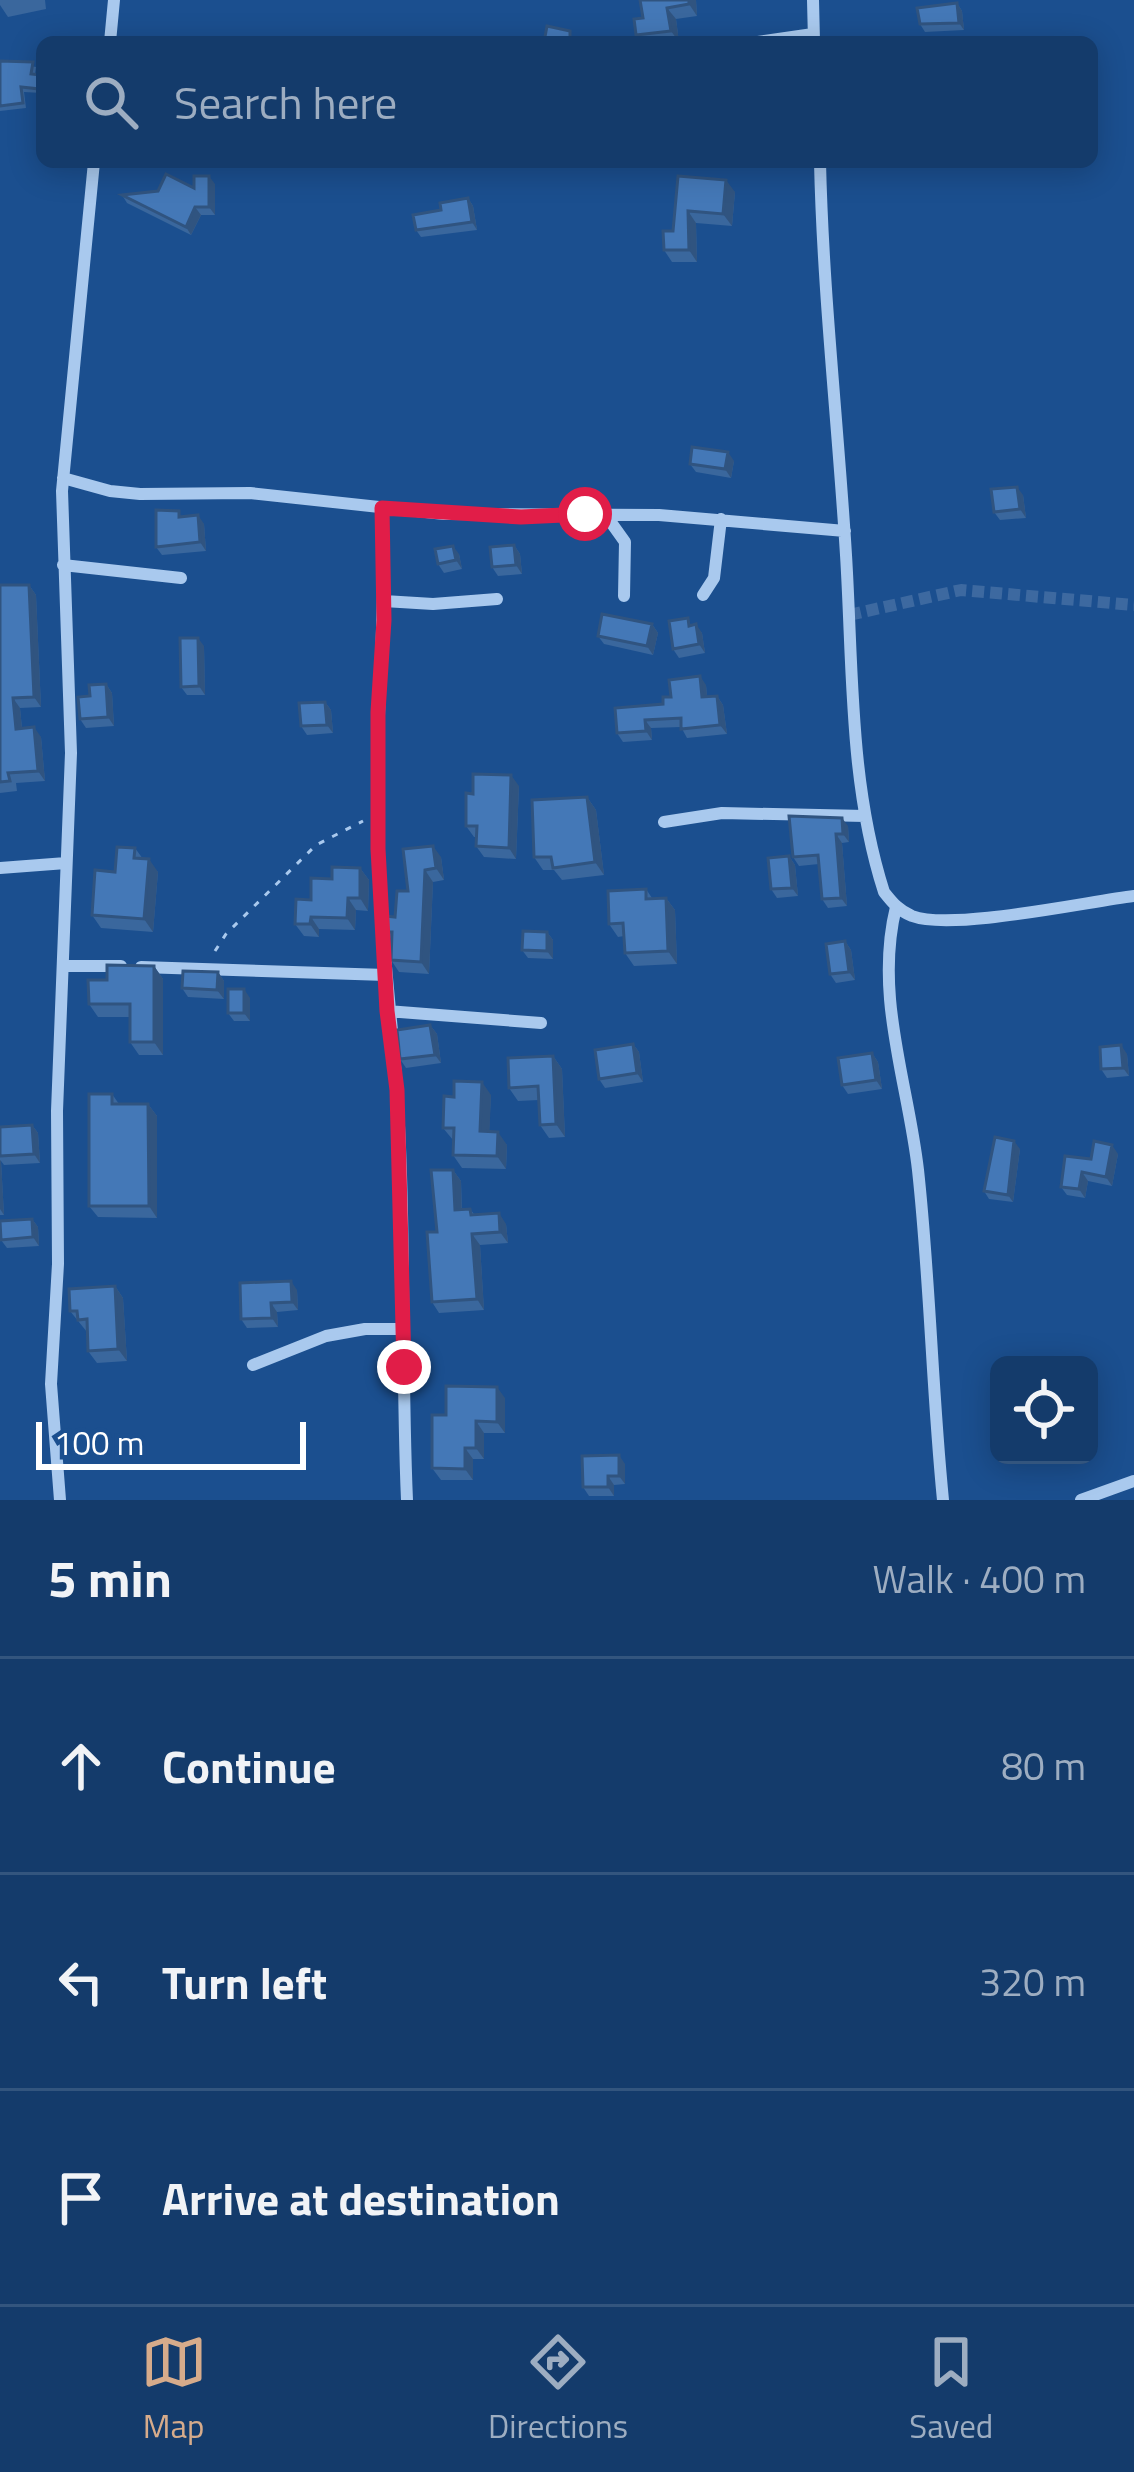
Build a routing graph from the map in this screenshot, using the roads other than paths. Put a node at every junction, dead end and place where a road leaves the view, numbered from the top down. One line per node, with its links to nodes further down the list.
1 (114, 0): 3 (street)
2 (813, 0): 4 (street)
3 (111, 36)
4 (814, 36)
5 (93, 168): 7 (street)
6 (820, 168): 11 (street)
7 (62, 478): 8 (street); 12 (street)
8 (382, 508): 9 (street); 17 (street)
9 (605, 514): 10 (street); 15 (street)
10 (722, 519): 11 (street); 14 (street)
11 (844, 531): 18 (street)
12 (63, 566): 13 (street); 20 (street)
13 (181, 578)
14 (703, 595)
15 (624, 596)
16 (497, 598): 17 (street)
17 (384, 601): 25 (street)
18 (865, 815): 19 (street); 23 (street)
19 (664, 822)
20 (66, 863): 21 (street); 24 (street)
21 (0, 868)
22 (1134, 896): 23 (street)
23 (896, 907): 33 (street)
24 (63, 966): 25 (street); 31 (street)
25 (386, 975): 26 (street)
26 (387, 1011): 27 (street); 28 (street)
27 (541, 1023)
28 (404, 1329): 29 (street); 32 (street)
29 (253, 1365)
30 (1134, 1481): 34 (street)
31 (60, 1500)
32 (407, 1500)
33 (943, 1500)
34 (1081, 1500)

